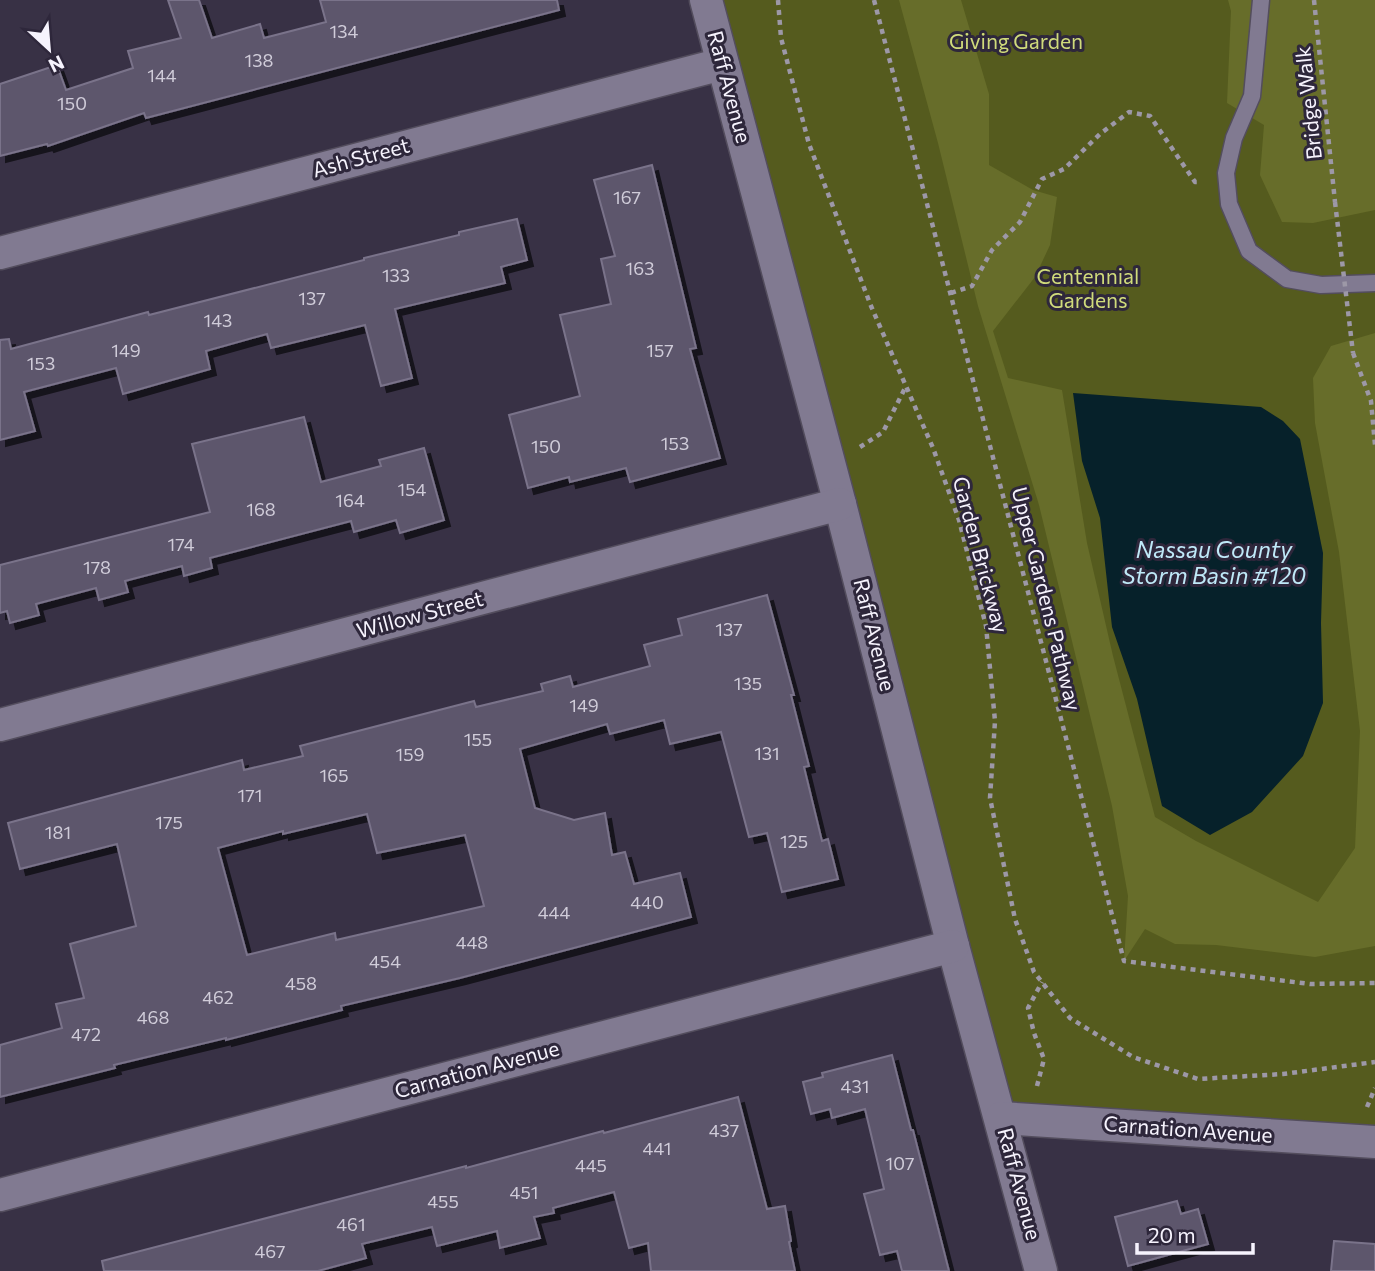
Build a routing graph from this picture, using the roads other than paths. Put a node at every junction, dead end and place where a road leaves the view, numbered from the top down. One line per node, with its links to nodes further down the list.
1 (706, 0): 3 (street, Raff Avenue)
2 (1261, 0): 5 (lane)
3 (722, 64): 4 (street, Ash Street); 6 (street, Raff Avenue)
4 (0, 253)
5 (1375, 283)
6 (840, 504): 7 (street, Willow Street); 8 (street, Raff Avenue)
7 (0, 725)
8 (953, 946): 9 (street, Raff Avenue); 11 (street, Carnation Avenue)
9 (1016, 1119): 10 (street, Carnation Avenue); 12 (street, Raff Avenue)
10 (1375, 1142)
11 (0, 1195)
12 (1041, 1271)

